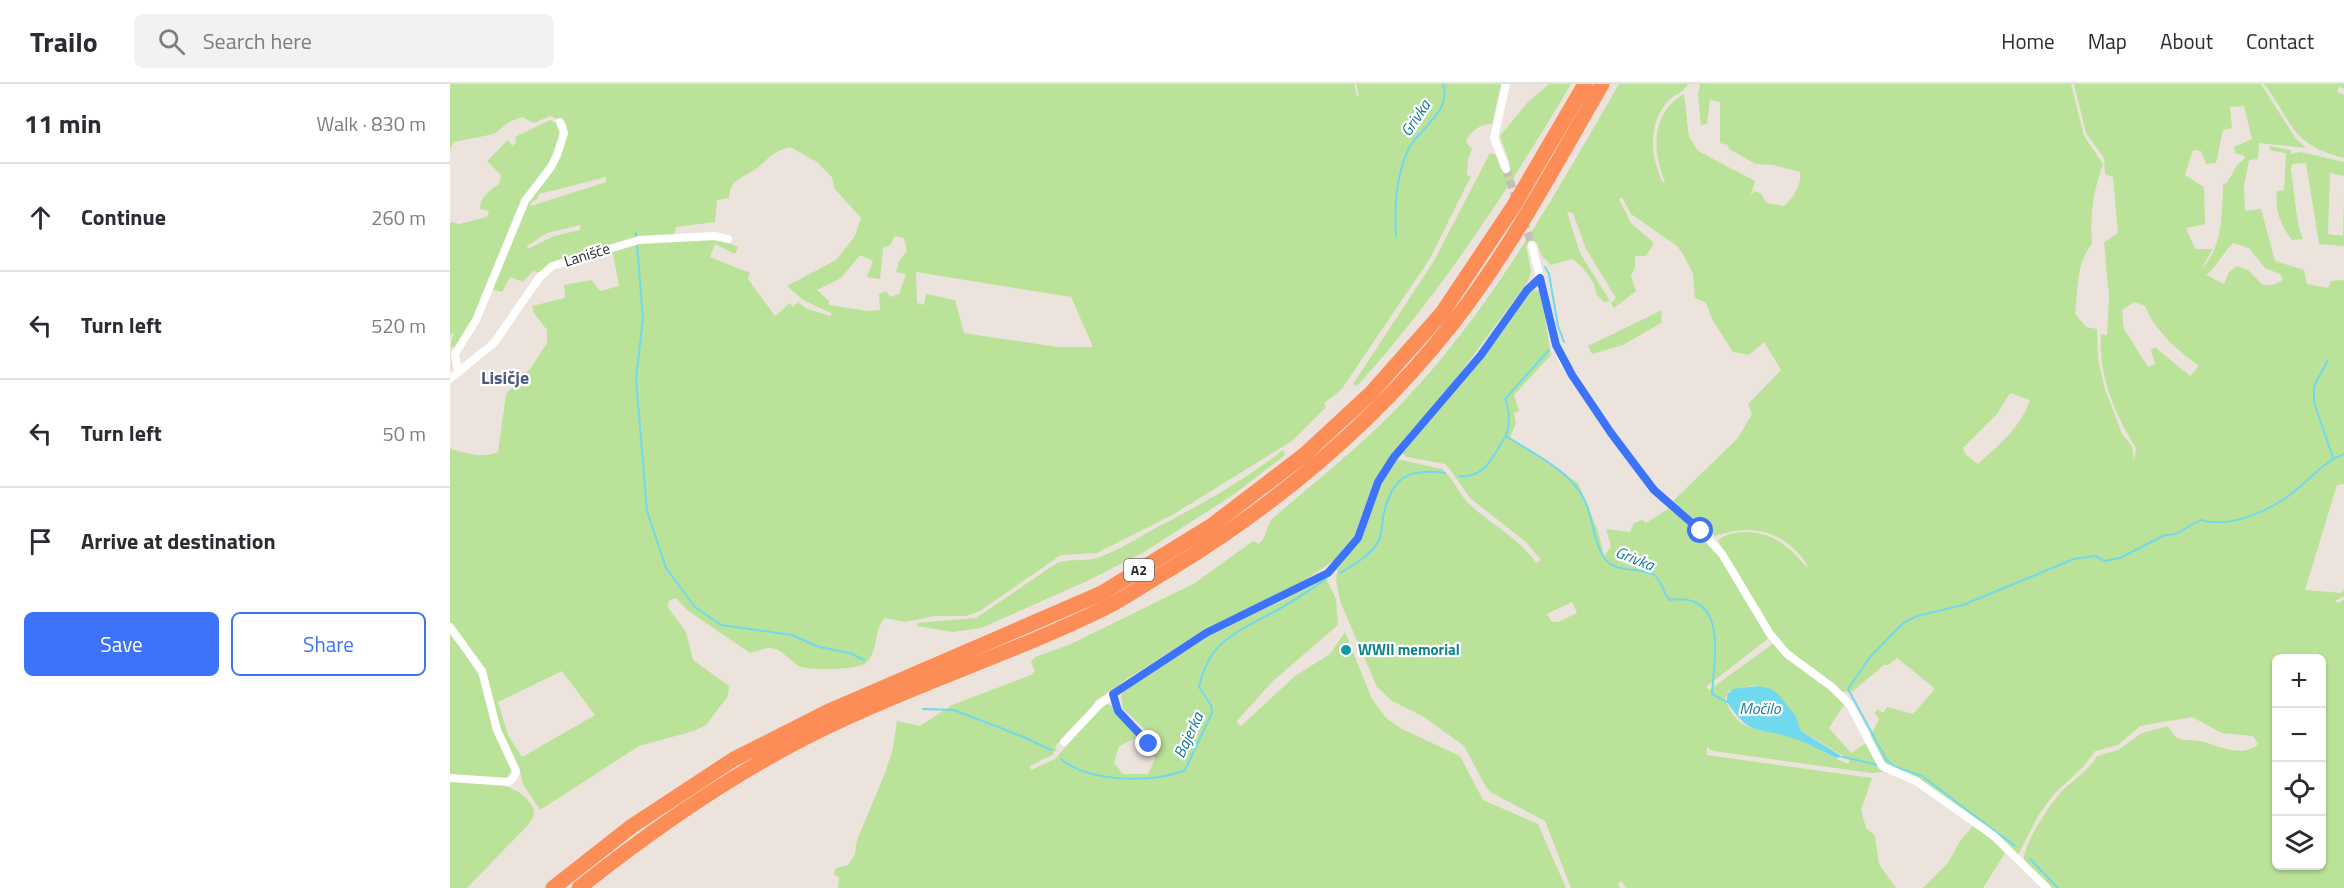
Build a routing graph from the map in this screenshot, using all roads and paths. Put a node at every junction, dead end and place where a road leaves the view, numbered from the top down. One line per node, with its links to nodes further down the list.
1 (1506, 84): 5 (street)
2 (1585, 84): 16 (highway, A2)
3 (1602, 84): 17 (highway, A2)
4 (560, 122): 9 (street)
5 (1506, 169)
6 (728, 239): 9 (street, Lanišče)
7 (1532, 245): 8 (street)
8 (1540, 278): 12 (street); 18 (street)
9 (458, 372): 10 (street, Lanišče)
10 (450, 378)
11 (450, 627): 15 (street)
12 (1113, 694): 13 (street); 14 (street)
13 (1064, 742)
14 (1149, 744)
15 (450, 777)
16 (554, 888)
17 (579, 888)
18 (2047, 888)

